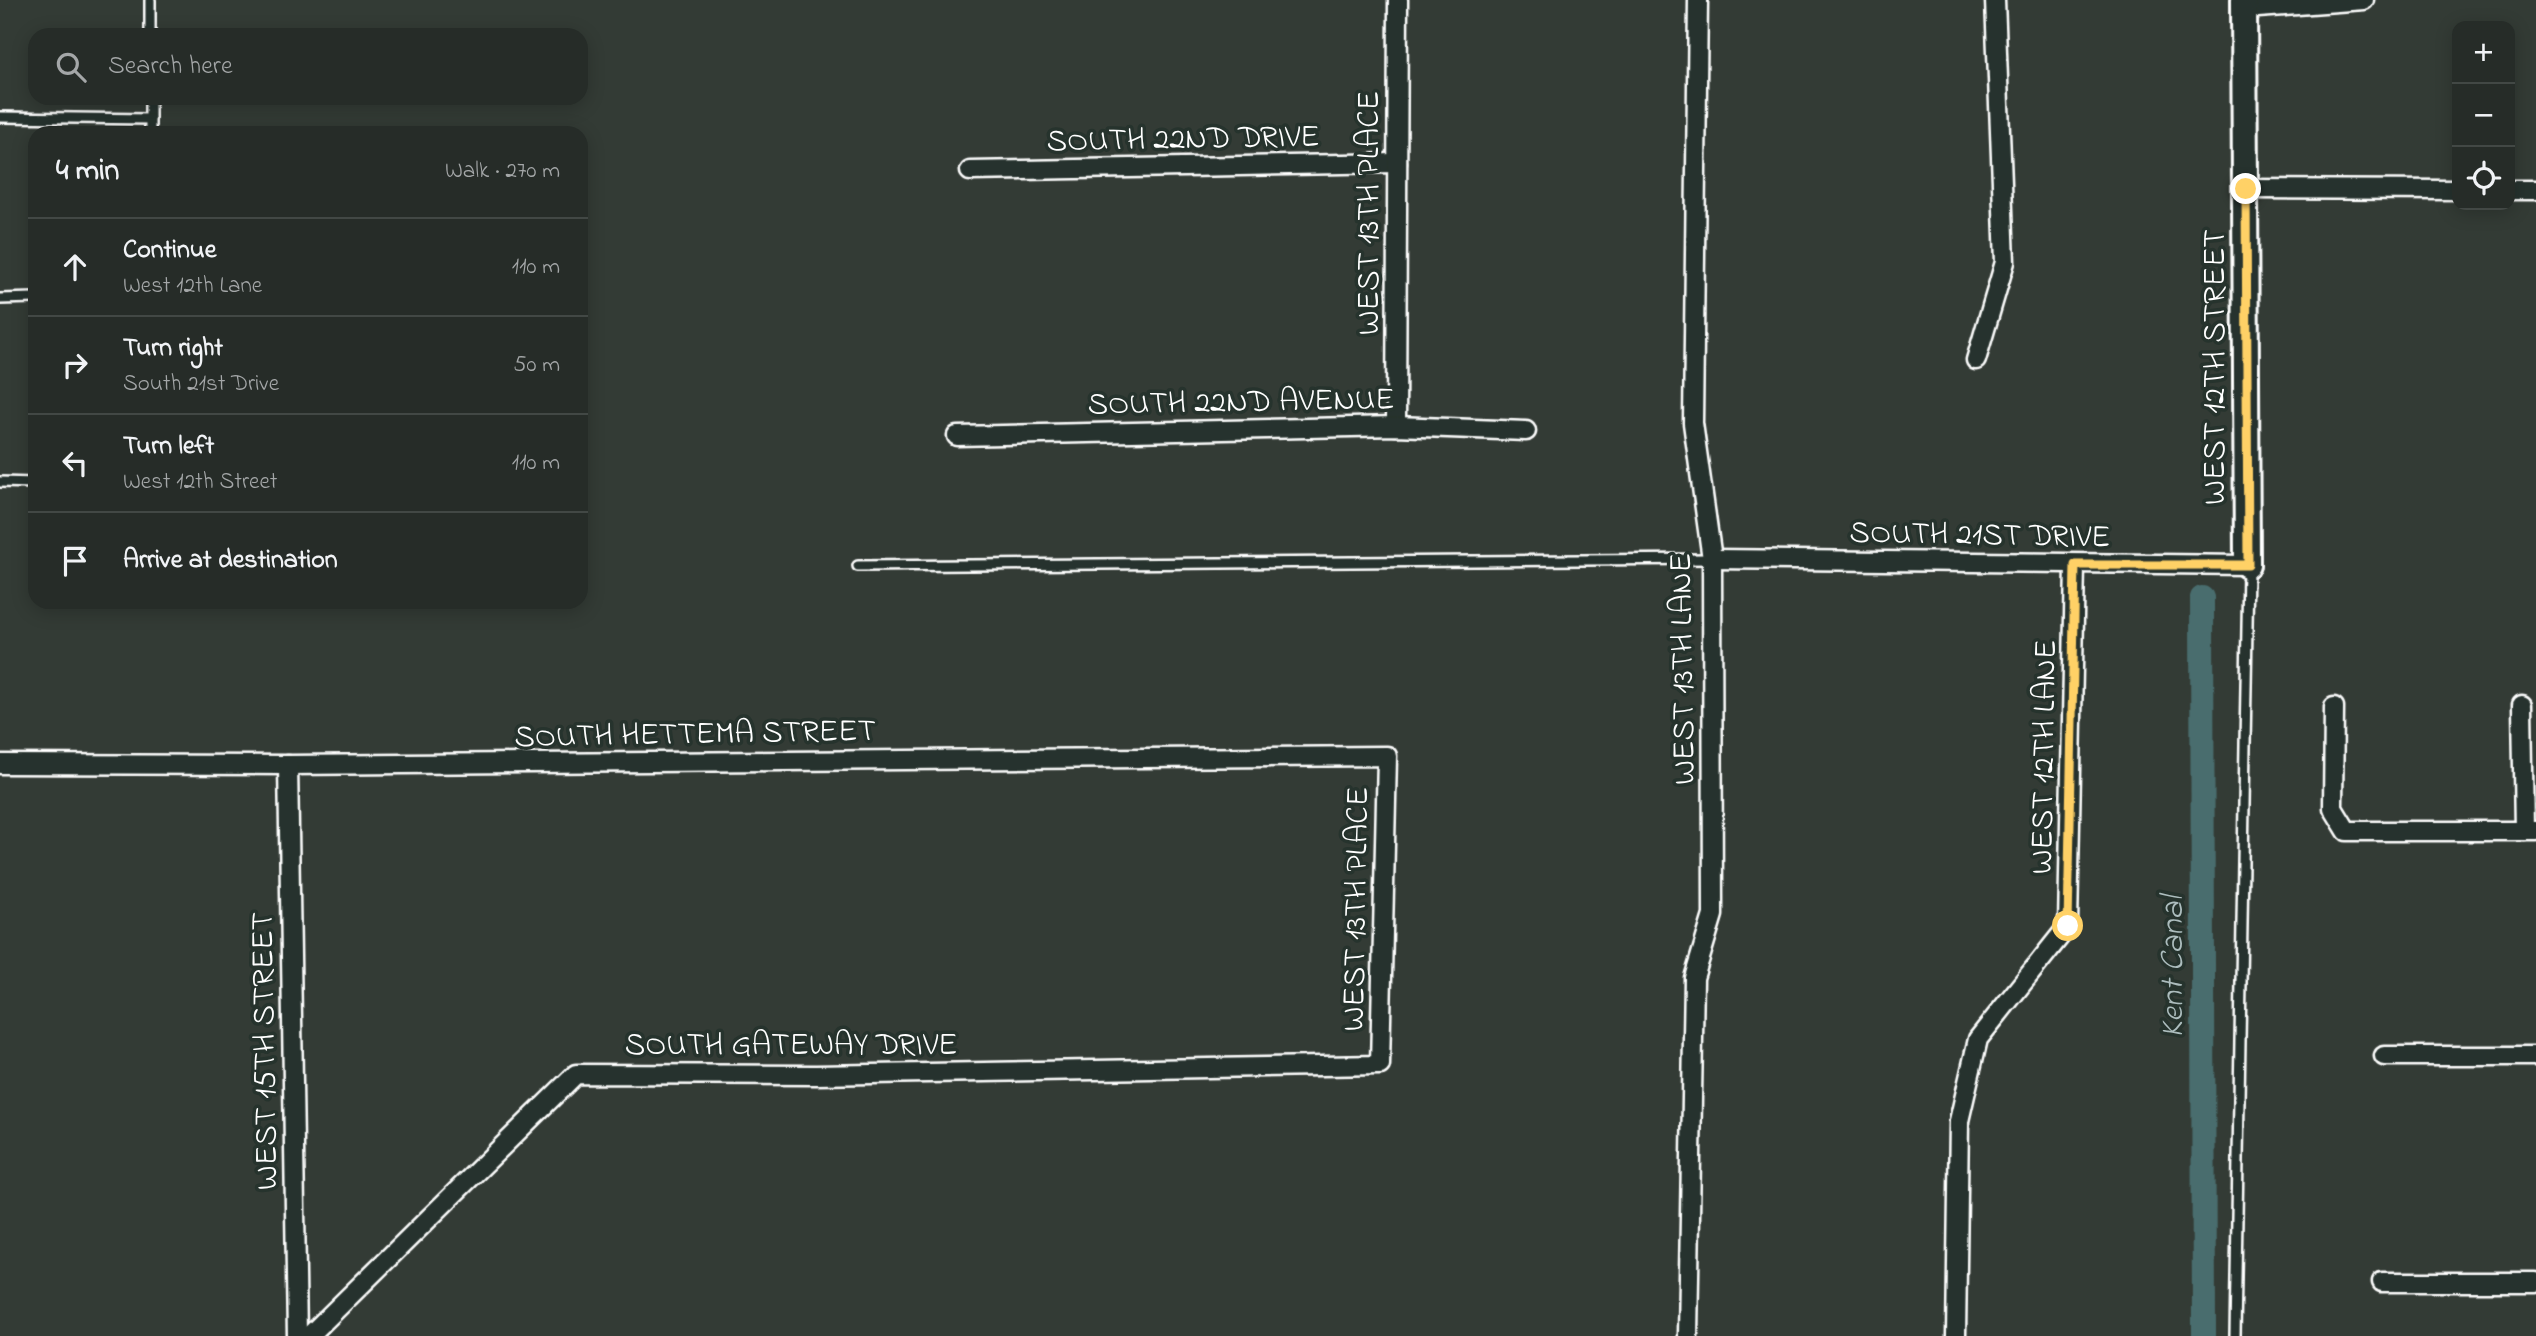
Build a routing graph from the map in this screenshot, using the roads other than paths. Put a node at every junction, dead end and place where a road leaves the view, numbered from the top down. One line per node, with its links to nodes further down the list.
1 (150, 0): 7 (lane)
2 (1398, 0): 12 (street, WEST 13TH PLACE)
3 (1698, 0): 26 (street, WEST 13TH LANE)
4 (1995, 0): 20 (street)
5 (2364, 0): 6 (street)
6 (2244, 4): 14 (street, WEST 12TH STREET)
7 (150, 28)
8 (150, 105): 10 (lane)
9 (0, 117): 10 (lane)
10 (150, 118): 11 (lane)
11 (150, 126)
12 (1397, 163): 13 (street, SOUTH 22ND DRIVE); 21 (street, WEST 13TH PLACE)
13 (970, 171)
14 (2246, 189): 15 (street); 28 (street, WEST 12TH STREET)
15 (2452, 190)
16 (2515, 190): 17 (street)
17 (2536, 190)
18 (28, 298): 19 (lane)
19 (0, 299)
20 (1976, 360)
21 (1396, 426): 22 (street, SOUTH 22ND AVENUE); 23 (street, SOUTH 22ND AVENUE)
22 (1526, 431)
23 (957, 436)
24 (0, 482): 25 (lane)
25 (28, 482)
26 (1712, 559): 27 (street, SOUTH 21ST DRIVE); 29 (lane); 43 (street, WEST 13TH LANE)
27 (2075, 565): 28 (street, SOUTH 21ST DRIVE); 44 (street, WEST 12TH LANE)
28 (2248, 565): 45 (lane)
29 (858, 566)
30 (2522, 705): 35 (street)
31 (2334, 707): 35 (street)
32 (1387, 755): 34 (street, SOUTH HETTEMA STREET); 38 (street, WEST 13TH PLACE)
33 (1, 764): 34 (street, SOUTH HETTEMA STREET)
34 (288, 765): 41 (street, WEST 15TH STREET)
35 (2530, 831)
36 (2384, 1056): 37 (street)
37 (2536, 1056)
38 (1380, 1065): 42 (street, SOUTH GATEWAY DRIVE)
39 (2382, 1282): 40 (street)
40 (2536, 1282)
41 (297, 1336)
42 (309, 1336)
43 (1688, 1336)
44 (1956, 1336)
45 (2235, 1336)

